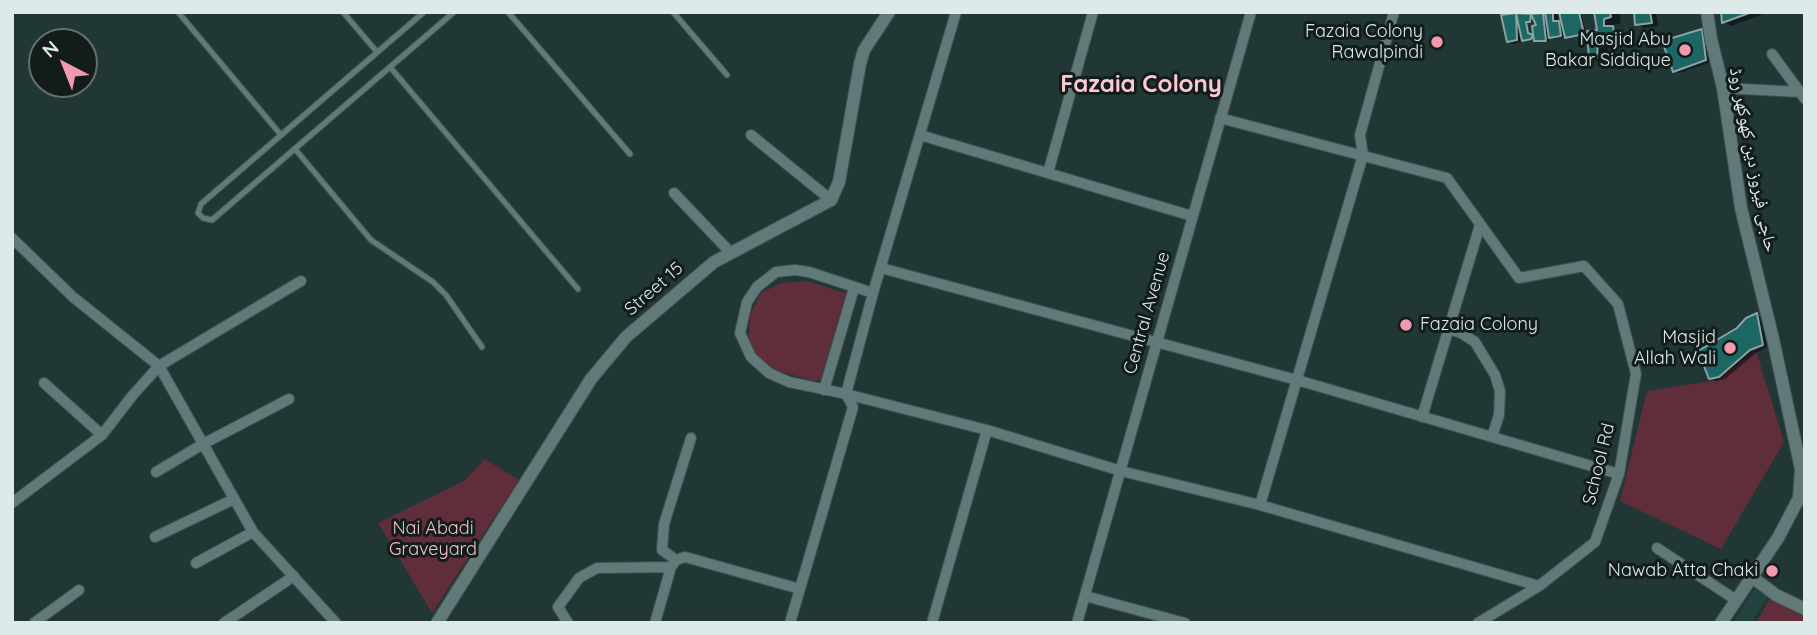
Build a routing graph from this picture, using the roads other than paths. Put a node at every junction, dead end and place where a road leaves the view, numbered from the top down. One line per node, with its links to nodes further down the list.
1 (178, 12): 20 (lane)
2 (343, 12): 13 (lane)
3 (424, 12): 13 (lane)
4 (454, 12): 15 (lane)
5 (508, 12): 24 (lane)
6 (673, 12): 16 (lane)
7 (889, 12): 28 (street)
8 (956, 12): 22 (street)
9 (1093, 12): 26 (street)
10 (1251, 12): 19 (street, Central Avenue)
11 (1394, 12): 25 (street)
12 (1707, 12): 17 (street, حاجی فیروز دین کھوکھر روڈ)
13 (377, 52): 20 (lane)
14 (1772, 54): 18 (street)
15 (390, 67): 23 (lane); 36 (lane)
16 (727, 75)
17 (1723, 88): 18 (street); 65 (street, حاجی فیروز دین کھوکھر روڈ)
18 (1802, 96)
19 (1220, 118): 25 (street); 29 (street, Central Avenue)
20 (281, 135): 23 (lane)
21 (751, 135): 28 (street)
22 (920, 135): 26 (street); 33 (street)
23 (295, 149): 40 (lane)
24 (630, 154)
25 (1363, 155): 30 (street); 42 (street)
26 (1048, 173): 29 (street)
27 (674, 193): 32 (street)
28 (831, 200): 32 (street, Street 15)
29 (1192, 216): 39 (street, Central Avenue)
30 (1480, 225): 38 (street); 55 (street, School Rd)
31 (12, 238): 41 (street)
32 (730, 252): 75 (street, Street 15)
33 (881, 268): 37 (street); 39 (street)
34 (301, 281): 41 (street)
35 (854, 288): 37 (street); 44 (street); 44 (street)
36 (578, 289)
37 (873, 293): 45 (street)
38 (1449, 329): 47 (street); 50 (street)
39 (1157, 342): 42 (street); 53 (street, Central Avenue)
40 (482, 347)
41 (159, 366): 49 (street); 52 (street)
42 (1297, 380): 47 (street); 58 (street)
43 (44, 383): 49 (street)
44 (824, 390): 45 (street)
45 (846, 394): 48 (street); 67 (street)
46 (289, 399): 52 (street)
47 (1422, 417): 50 (street)
48 (987, 430): 53 (street); 79 (street)
49 (102, 435): 57 (street)
50 (1492, 437): 55 (street)
51 (691, 438): 63 (street)
52 (203, 444): 54 (street); 56 (street)
53 (1121, 471): 58 (street); 69 (street, Central Avenue)
54 (156, 472)
55 (1619, 474): 66 (street, School Rd)
56 (234, 499): 59 (street); 60 (street)
57 (12, 503)
58 (1260, 505): 66 (street)
59 (253, 531): 62 (street); 64 (street)
60 (155, 537)
61 (1657, 548): 70 (street)
62 (197, 563)
63 (674, 563): 67 (street); 76 (street); 77 (street)
64 (294, 576): 72 (street); 74 (street)
65 (1752, 577): 70 (street, حاجی فیروز دین کھوکھر روڈ); 71 (street)
66 (1539, 586): 82 (street, School Rd)
67 (800, 589): 78 (street)
68 (79, 590): 73 (street)
69 (1085, 596): 80 (street, Central Avenue); 81 (street)
70 (1736, 600): 83 (street, حاجی فیروز دین کھوکھر روڈ)
71 (1805, 609)
72 (329, 620)
73 (34, 623)
74 (224, 623)
75 (437, 623)
76 (568, 623)
77 (655, 623)
78 (790, 623)
79 (932, 623)
80 (1077, 623)
81 (1185, 623)
82 (1478, 623)
83 (1721, 623)

